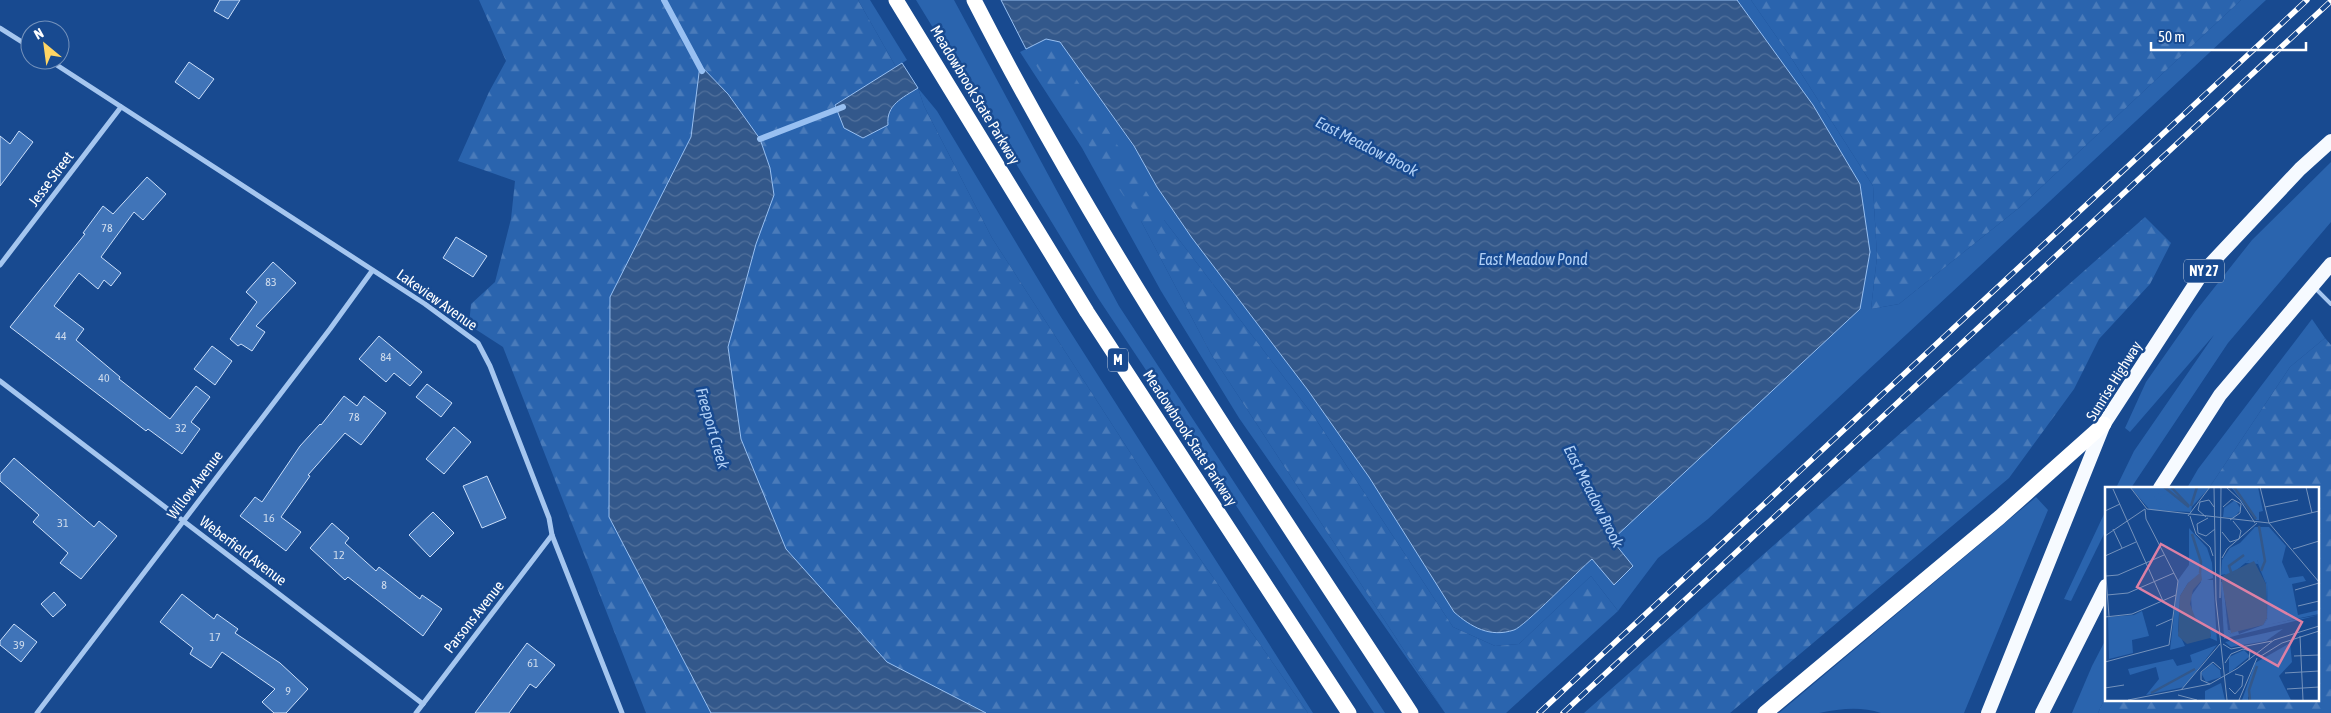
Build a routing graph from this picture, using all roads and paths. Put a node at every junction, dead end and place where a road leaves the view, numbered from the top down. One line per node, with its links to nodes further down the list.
1 (896, 0): 23 (highway, Meadowbrook State Parkway / M)
2 (974, 0): 24 (highway)
3 (0, 28): 4 (street)
4 (20, 41)
5 (64, 70): 6 (street, Lakeview Avenue)
6 (121, 107): 9 (street, Jesse Street); 10 (street, Lakeview Avenue)
7 (2331, 141): 14 (highway, Sunrise Highway / NY 27)
8 (2331, 264): 11 (highway)
9 (0, 265)
10 (372, 271): 16 (street, Willow Avenue); 17 (street, Lakeview Avenue)
11 (2312, 286): 12 (lane); 15 (highway)
12 (2331, 304)
13 (0, 381): 16 (street, Weberfield Avenue)
14 (2104, 424): 25 (highway); 26 (highway, Sunrise Highway / NY 27)
15 (2161, 487)
16 (184, 521): 19 (street, Weberfield Avenue); 20 (street, Willow Avenue)
17 (552, 535): 19 (street, Parsons Avenue); 22 (street, Lakeview Avenue)
18 (2105, 588): 27 (highway)
19 (423, 704): 21 (street, Parsons Avenue)
20 (37, 713)
21 (416, 713)
22 (622, 713)
23 (1349, 713)
24 (1411, 713)
25 (1765, 713)
26 (1988, 713)
27 (2042, 713)

